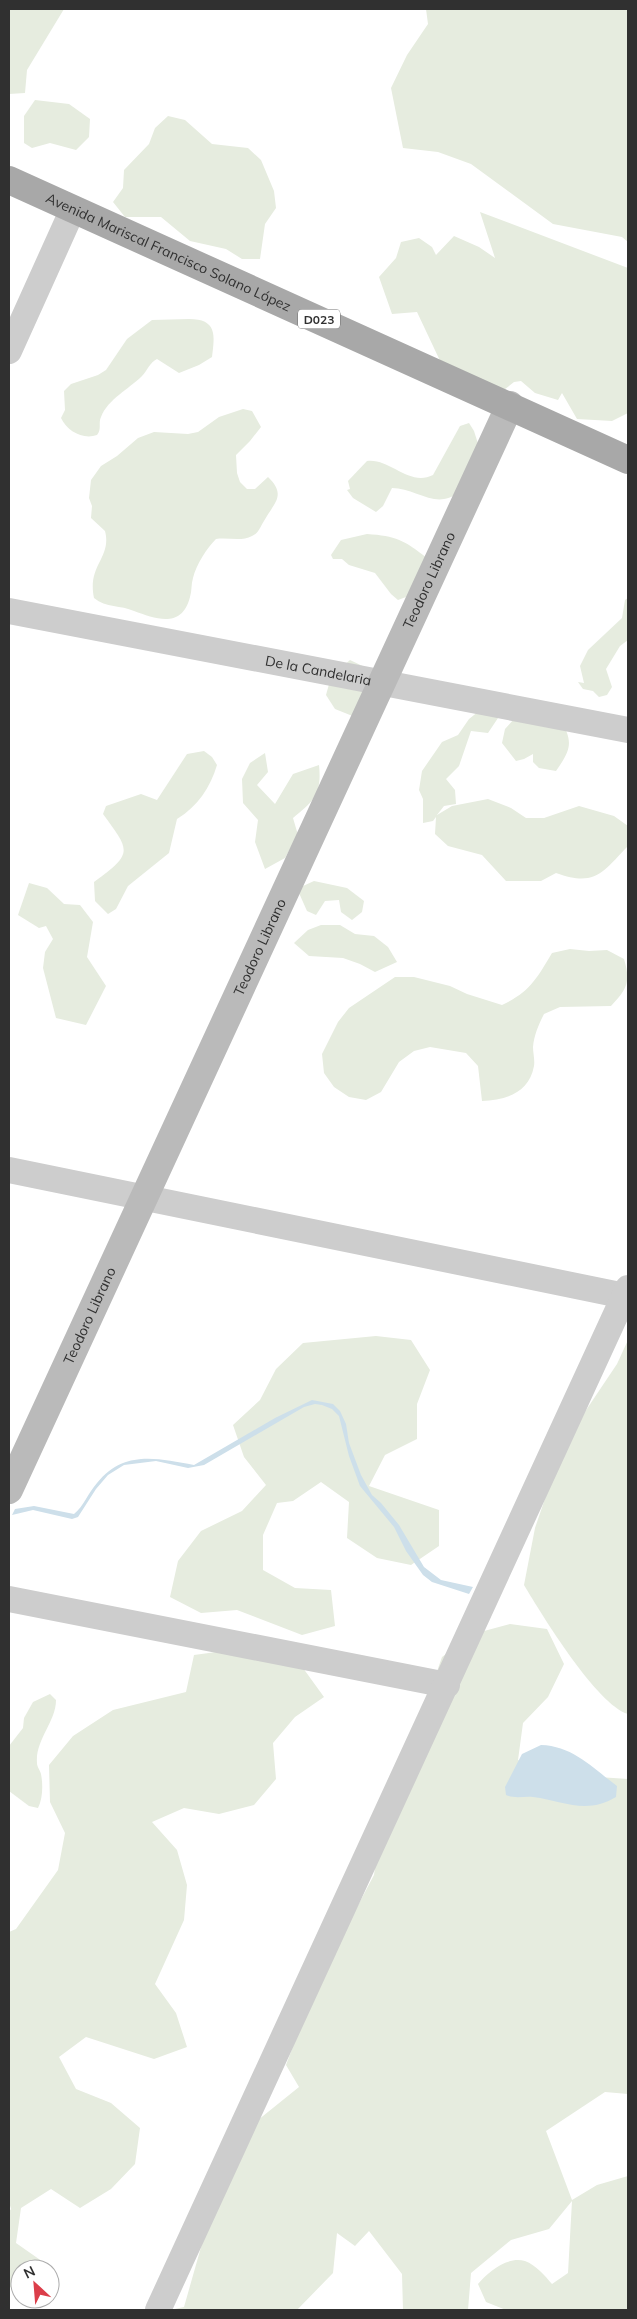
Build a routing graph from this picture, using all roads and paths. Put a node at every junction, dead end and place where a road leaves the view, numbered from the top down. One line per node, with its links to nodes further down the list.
1 (9, 180): 2 (main road, Avenida Mariscal Francisco Solano López / D023)
2 (73, 209): 3 (street); 4 (main road, Avenida Mariscal Francisco Solano López / D023)
3 (9, 351)
4 (510, 404): 5 (main road, Avenida Mariscal Francisco Solano López / D023); 7 (main road, Teodoro Librano)
5 (628, 460)
6 (9, 611): 7 (street, De la Candelaria)
7 (381, 682): 8 (street, De la Candelaria); 10 (main road, Teodoro Librano)
8 (628, 730)
9 (9, 1170): 10 (street)
10 (143, 1197): 11 (street); 12 (main road, Teodoro Librano)
11 (626, 1292): 14 (street)
12 (9, 1490)
13 (9, 1599): 14 (street)
14 (447, 1684): 15 (street)
15 (158, 2310)

